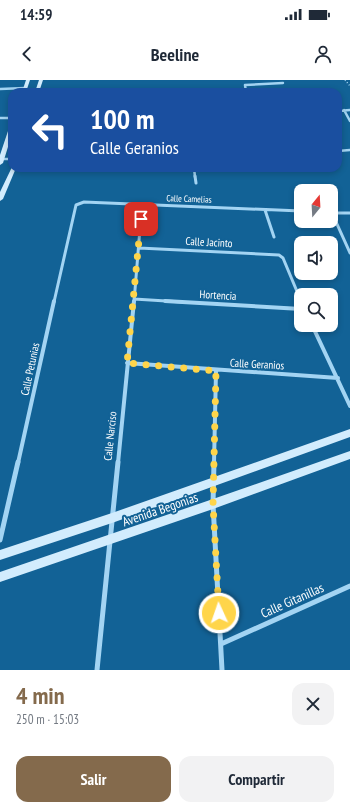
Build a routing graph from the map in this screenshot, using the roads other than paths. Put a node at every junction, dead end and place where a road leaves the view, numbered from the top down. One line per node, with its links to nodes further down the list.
1 (283, 83): 2 (street)
2 (245, 88)
3 (344, 110): 4 (street); 5 (street)
4 (350, 110)
5 (350, 121)
6 (8, 139): 7 (street)
7 (1, 161)
8 (11, 172): 11 (street)
9 (195, 172): 10 (street)
10 (196, 183)
11 (0, 199)
12 (78, 203): 13 (street, Calle Camelias); 35 (street, Calle Petunias)
13 (142, 204): 14 (street, Calle Camelias); 20 (street, Calle Narciso)
14 (265, 210): 15 (street, Calle Camelias); 19 (street)
15 (294, 211)
16 (338, 213): 17 (street)
17 (350, 213)
18 (338, 226): 21 (street)
19 (274, 237)
20 (139, 248): 22 (street, Calle Jacinto); 23 (street, Calle Narciso)
21 (350, 253)
22 (295, 288)
23 (134, 299): 24 (street, Hortencia); 26 (street, Calle Narciso)
24 (294, 309)
25 (315, 332): 28 (street)
26 (127, 363): 27 (street, Calle Geranios); 34 (street, Calle Narciso)
27 (216, 371): 28 (street, Calle Geranios); 32 (street)
28 (338, 378): 29 (street)
29 (350, 406)
30 (350, 432): 32 (street, Avenida Begonias)
31 (350, 454): 33 (street, Avenida Begonias)
32 (213, 482): 33 (street); 34 (street, Avenida Begonias)
33 (213, 504): 36 (street, Avenida Begonias); 40 (street)
34 (112, 518): 36 (street, Calle Narciso); 37 (street, Avenida Begonias)
35 (0, 540)
36 (110, 540): 38 (street, Avenida Begonias); 41 (street, Calle Narciso)
37 (0, 555)
38 (0, 577)
39 (350, 586): 40 (street, Calle Gitanillas)
40 (221, 644): 42 (street)
41 (97, 670)
42 (222, 670)

